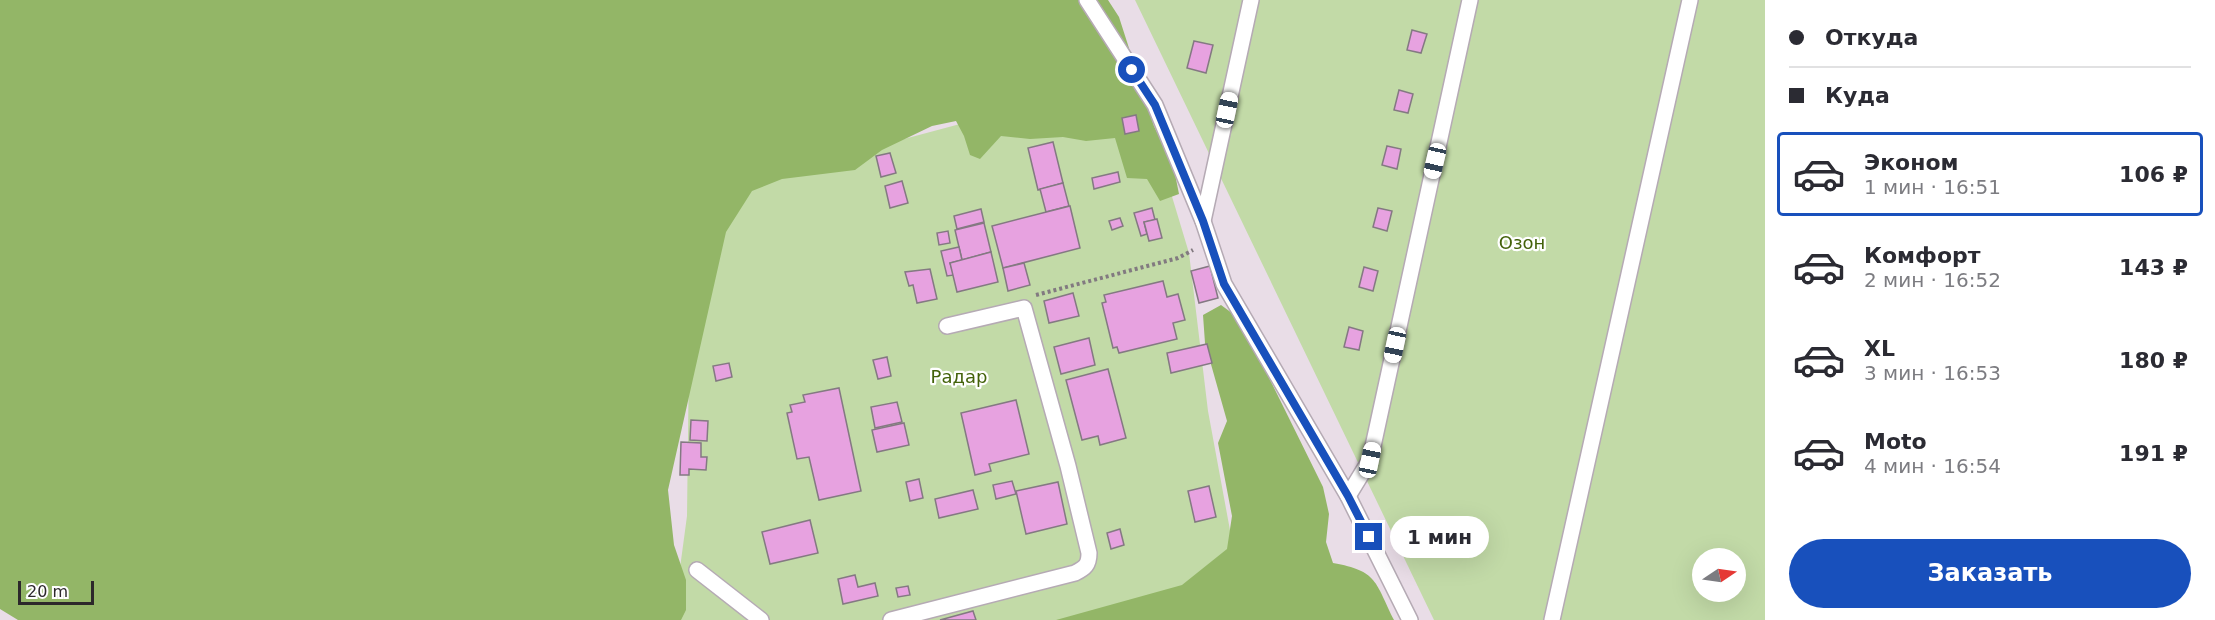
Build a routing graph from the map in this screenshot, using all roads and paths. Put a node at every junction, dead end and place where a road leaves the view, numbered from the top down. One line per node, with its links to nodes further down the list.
1 (1087, 0): 5 (lane)
2 (1251, 0): 5 (lane)
3 (1470, 0): 9 (lane)
4 (1690, 0): 14 (lane)
5 (1203, 221): 6 (lane)
6 (1210, 242): 7 (path); 9 (lane)
7 (1024, 308): 8 (lane); 12 (lane)
8 (947, 326)
9 (1348, 496): 13 (lane)
10 (697, 570): 11 (lane)
11 (761, 620)
12 (891, 620)
13 (1410, 620)
14 (1552, 620)

